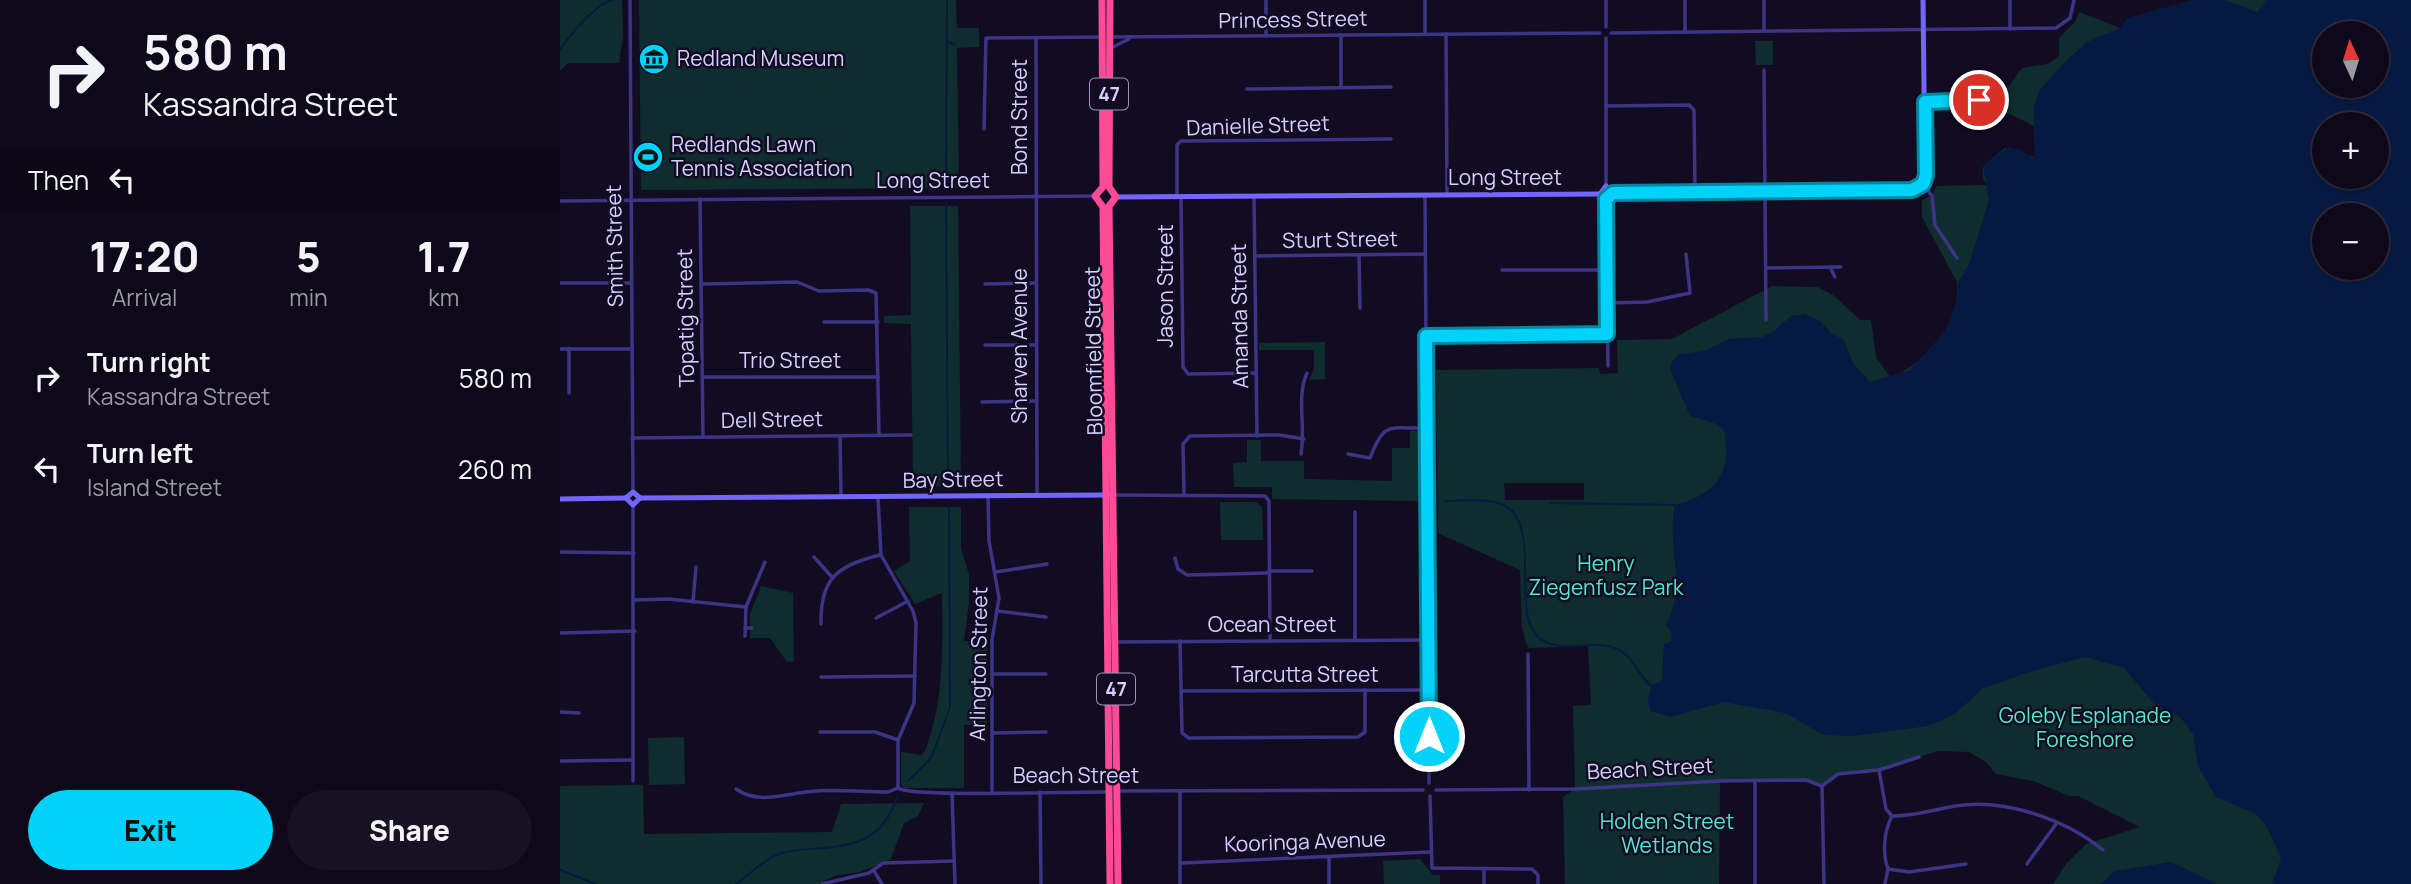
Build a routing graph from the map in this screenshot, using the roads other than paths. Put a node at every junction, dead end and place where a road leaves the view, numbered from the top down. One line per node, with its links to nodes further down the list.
1 (630, 0): 53 (street, Smith Street)
2 (1102, 0): 23 (highway, 47)
3 (1110, 0): 23 (highway, 47)
4 (1266, 0): 22 (street)
5 (1424, 0): 19 (street)
6 (1606, 0): 12 (street)
7 (1685, 0): 16 (street)
8 (1764, 0): 15 (street)
9 (1923, 0): 13 (street)
10 (2010, 0): 14 (street)
11 (2074, 0): 14 (street)
12 (1606, 27): 17 (street); 18 (street)
13 (1924, 29): 14 (street); 15 (street); 33 (street)
14 (2010, 29)
15 (1764, 31): 16 (street)
16 (1685, 32): 18 (street)
17 (1600, 33): 20 (street, Princess Street); 26 (street)
18 (1611, 33): 26 (street)
19 (1425, 34): 20 (street, Princess Street); 21 (street, Princess Street)
20 (1446, 34): 44 (street)
21 (1341, 35): 22 (street, Princess Street); 29 (street)
22 (1266, 36): 24 (street, Princess Street)
23 (1106, 37): 24 (street, Princess Street); 25 (street, Princess Street); 27 (highway, 47); 39 (highway, 47)
24 (1134, 37): 27 (street)
25 (1035, 38): 35 (street, Princess Street); 48 (street, Bond Street)
26 (1606, 38): 34 (street)
27 (1110, 49): 39 (highway, 47)
28 (1764, 70): 41 (street)
29 (1341, 86): 30 (street); 31 (street)
30 (1391, 87)
31 (1247, 89)
32 (1987, 101): 33 (street)
33 (1925, 102): 37 (street)
34 (1606, 106): 38 (street); 40 (street)
35 (984, 129)
36 (1391, 139): 47 (street, Danielle Street)
37 (1923, 184): 41 (street); 60 (street)
38 (1606, 186): 42 (street); 45 (street)
39 (1106, 187): 49 (highway); 50 (highway)
40 (1695, 191): 41 (street); 42 (street)
41 (1765, 191): 63 (street)
42 (1613, 193): 52 (street)
43 (1425, 194): 44 (street, Long Street); 46 (street, Long Street); 56 (street)
44 (1447, 194): 45 (street, Long Street)
45 (1600, 194): 52 (street)
46 (1254, 195): 47 (street, Long Street); 59 (street, Amanda Street)
47 (1179, 196): 50 (street, Long Street); 85 (street, Jason Street)
48 (1035, 197): 49 (street, Long Street); 51 (street, Long Street); 69 (street, Sharven Avenue)
49 (1095, 197): 55 (highway)
50 (1116, 197): 55 (highway)
51 (700, 199): 53 (street, Long Street); 70 (street, Topatig Street)
52 (1606, 199): 65 (street)
53 (630, 200): 54 (street, Long Street); 68 (street, Smith Street)
54 (560, 201)
55 (1106, 207): 105 (highway, Bloomfield Street / 47)
56 (1426, 254): 58 (street, Sturt Street); 78 (street)
57 (1686, 254): 72 (street)
58 (1359, 255): 59 (street, Sturt Street); 73 (street)
59 (1255, 256): 85 (street, Amanda Street)
60 (1957, 258)
61 (1830, 267): 62 (street); 63 (street); 66 (street)
62 (1841, 267)
63 (1765, 268): 74 (street)
64 (1502, 270): 65 (street)
65 (1607, 270): 72 (street)
66 (1835, 277)
67 (560, 283): 68 (street)
68 (631, 283): 81 (street, Smith Street)
69 (1035, 283): 71 (street); 80 (street, Sharven Avenue)
70 (702, 284): 76 (street); 87 (street, Topatig Street)
71 (985, 284)
72 (1607, 303): 77 (street)
73 (1360, 308)
74 (1766, 320)
75 (824, 322): 76 (street)
76 (878, 322): 88 (street)
77 (1607, 334): 78 (street); 84 (street)
78 (1426, 336): 92 (street)
79 (985, 345): 80 (street)
80 (1035, 345): 90 (street, Sharven Avenue)
81 (632, 348): 83 (street); 98 (street, Smith Street)
82 (560, 349): 83 (street)
83 (569, 349): 89 (street)
84 (1608, 366)
85 (1256, 373): 96 (street, Amanda Street)
86 (1307, 373): 99 (street)
87 (703, 377): 88 (street, Trio Street); 97 (street, Topatig Street)
88 (878, 377): 93 (street)
89 (569, 393)
90 (1036, 401): 91 (street); 104 (street, Sharven Avenue)
91 (982, 402)
92 (1427, 428): 101 (street); 140 (street)
93 (879, 435): 94 (street, Dell Street); 95 (street, Dell Street)
94 (911, 435)
95 (840, 436): 97 (street, Dell Street); 107 (street)
96 (1256, 436): 99 (street); 103 (street)
97 (703, 437): 98 (street, Dell Street)
98 (632, 438): 102 (street, Smith Street)
99 (1304, 439): 100 (street)
100 (1301, 454)
101 (1348, 454)
102 (633, 492): 109 (street); 110 (street)
103 (1184, 494): 105 (street, Bay Street); 124 (street, Bay Street)
104 (1037, 495): 105 (street, Bay Street); 106 (street, Bay Street)
105 (1109, 495): 143 (highway, 47); 174 (highway, 47)
106 (988, 496): 108 (street, Bay Street); 123 (street, Arlington Street)
107 (841, 497): 108 (street, Bay Street); 110 (street, Bay Street)
108 (878, 497): 116 (street)
109 (626, 498): 111 (street); 112 (street)
110 (639, 498): 112 (street)
111 (560, 499)
112 (633, 505): 115 (street)
113 (1354, 512): 139 (street)
114 (560, 552): 115 (street)
115 (634, 553): 126 (street)
116 (881, 555): 125 (street); 127 (street)
117 (814, 557): 125 (street)
118 (1175, 558): 124 (street)
119 (765, 562): 129 (street)
120 (1047, 564): 123 (street)
121 (696, 567): 128 (street)
122 (1312, 571): 124 (street)
123 (996, 572): 130 (street, Arlington Street)
124 (1269, 572): 142 (street)
125 (832, 577): 133 (street)
126 (635, 600): 128 (street); 136 (street)
127 (908, 601): 132 (street); 147 (street)
128 (693, 602): 129 (street)
129 (746, 607): 134 (street)
130 (998, 611): 131 (street); 145 (street, Arlington Street)
131 (1046, 617)
132 (876, 618)
133 (821, 624)
134 (745, 628): 135 (street); 138 (street)
135 (752, 628)
136 (635, 631): 137 (street); 159 (street)
137 (560, 633)
138 (745, 636)
139 (1355, 640): 140 (street, Ocean Street); 142 (street, Ocean Street)
140 (1428, 640): 150 (street)
141 (1180, 641): 142 (street, Ocean Street); 143 (street, Ocean Street); 151 (street)
142 (1270, 641)
143 (1115, 642): 174 (highway, 47)
144 (1528, 654): 170 (street)
145 (992, 674): 146 (street); 156 (street, Arlington Street)
146 (1046, 674)
147 (915, 676): 148 (street); 157 (street)
148 (821, 677)
149 (1365, 690): 150 (street, Tarcutta Street); 151 (street, Tarcutta Street); 151 (street)
150 (1429, 690): 164 (street)
151 (1181, 691)
152 (560, 712): 153 (street)
153 (579, 713)
154 (820, 732): 157 (street)
155 (1046, 732): 156 (street)
156 (993, 733): 172 (street, Arlington Street)
157 (898, 740): 166 (street)
158 (1919, 757): 161 (street)
159 (632, 760): 160 (street); 162 (street)
160 (560, 761)
161 (1879, 770): 165 (street); 177 (street)
162 (633, 781)
163 (1755, 781): 165 (street, Beach Street); 170 (street, Beach Street); 200 (street)
164 (1430, 783): 168 (street); 169 (street)
165 (1822, 786): 201 (street)
166 (898, 788): 167 (street, Beach Street); 175 (street, Beach Street)
167 (736, 789)
168 (1423, 790): 171 (street, Beach Street); 176 (street)
169 (1436, 790): 170 (street, Beach Street); 176 (street)
170 (1529, 790)
171 (1180, 791): 174 (street, Beach Street); 183 (street)
172 (992, 792): 173 (street, Beach Street); 175 (street, Beach Street)
173 (1040, 792): 174 (street, Beach Street); 193 (street)
174 (1113, 792): 194 (highway, 47); 195 (highway, 47)
175 (953, 793): 182 (street)
176 (1430, 796): 180 (street)
177 (1892, 816): 178 (street); 186 (street)
178 (2056, 824): 179 (street); 185 (street)
179 (2103, 850)
180 (1430, 852): 181 (street, Kooringa Avenue); 187 (street)
181 (1329, 857): 183 (street, Kooringa Avenue); 197 (street)
182 (954, 861): 188 (street); 192 (street)
183 (1182, 863): 196 (street)
184 (1966, 864): 186 (street)
185 (2027, 864)
186 (1888, 869): 189 (street)
187 (1484, 870): 198 (street); 199 (street)
188 (874, 871): 190 (street); 191 (street)
189 (1885, 883)
190 (822, 884)
191 (882, 884)
192 (955, 884)
193 (1041, 884)
194 (1110, 884)
195 (1118, 884)
196 (1180, 884)
197 (1329, 884)
198 (1484, 884)
199 (1538, 884)
200 (1755, 884)
201 (1824, 884)

